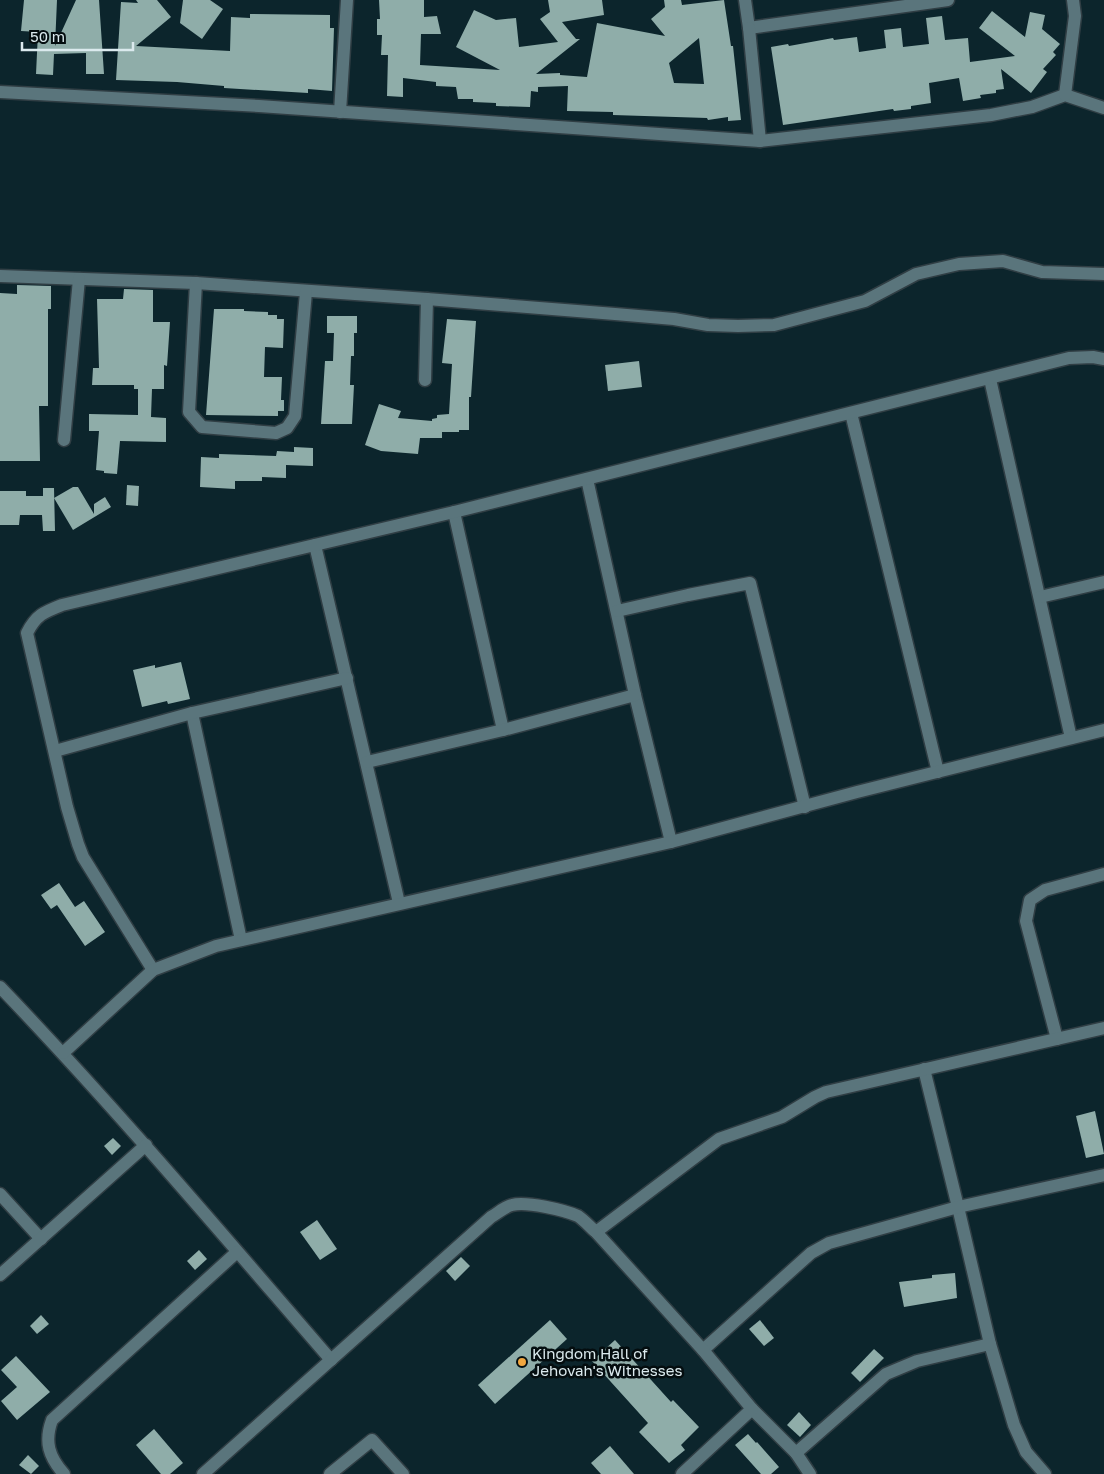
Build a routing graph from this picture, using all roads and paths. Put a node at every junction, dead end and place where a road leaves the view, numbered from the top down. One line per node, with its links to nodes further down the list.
1 (347, 0): 9 (street)
2 (745, 0): 5 (street)
3 (948, 0): 5 (street)
4 (1073, 0): 7 (street)
5 (749, 28): 10 (street)
6 (0, 92): 9 (street)
7 (1065, 95): 8 (street); 10 (street)
8 (1104, 108)
9 (340, 112): 10 (street)
10 (760, 141)
11 (1104, 274): 16 (street)
12 (0, 276): 13 (street)
13 (79, 279): 14 (street); 21 (street)
14 (196, 284): 15 (street); 15 (street)
15 (306, 292): 16 (street)
16 (427, 299): 19 (street)
17 (1104, 359): 18 (street)
18 (990, 379): 20 (street); 26 (street)
19 (425, 380)
20 (851, 413): 22 (street); 36 (street)
21 (64, 440)
22 (587, 479): 23 (street); 27 (street)
23 (454, 512): 24 (street); 31 (street)
24 (315, 544): 28 (street); 34 (street)
25 (1104, 582): 26 (street)
26 (1040, 597): 33 (street)
27 (617, 611): 29 (street); 37 (street)
28 (346, 678): 30 (street); 35 (street)
29 (636, 695): 31 (street); 38 (street)
30 (192, 713): 34 (street); 41 (street)
31 (503, 730): 35 (street)
32 (1104, 730): 33 (street)
33 (1071, 738): 36 (street)
34 (55, 751): 42 (street)
35 (367, 762): 40 (street)
36 (938, 772): 37 (street)
37 (805, 807): 38 (street)
38 (671, 842): 40 (street)
39 (1104, 874): 45 (street)
40 (399, 903): 41 (street)
41 (241, 940): 42 (street)
42 (153, 970): 46 (street)
43 (0, 986): 46 (street)
44 (1104, 1028): 45 (street)
45 (1057, 1039): 47 (street)
46 (63, 1052): 48 (street)
47 (924, 1069): 51 (street); 52 (street)
48 (146, 1145): 53 (street); 54 (street)
49 (1104, 1175): 51 (street)
50 (0, 1194): 53 (street)
51 (958, 1207): 56 (street); 57 (street)
52 (596, 1232): 57 (street); 58 (street)
53 (41, 1239): 55 (street)
54 (237, 1252): 58 (street); 62 (street)
55 (0, 1275)
56 (990, 1344): 60 (street); 67 (street)
57 (703, 1350): 59 (street)
58 (331, 1360): 61 (street)
59 (752, 1409): 60 (street); 65 (street)
60 (796, 1453): 66 (street)
61 (213, 1471)
62 (64, 1474)
63 (330, 1474): 64 (street)
64 (402, 1474)
65 (682, 1474)
66 (810, 1474)
67 (1045, 1474)

